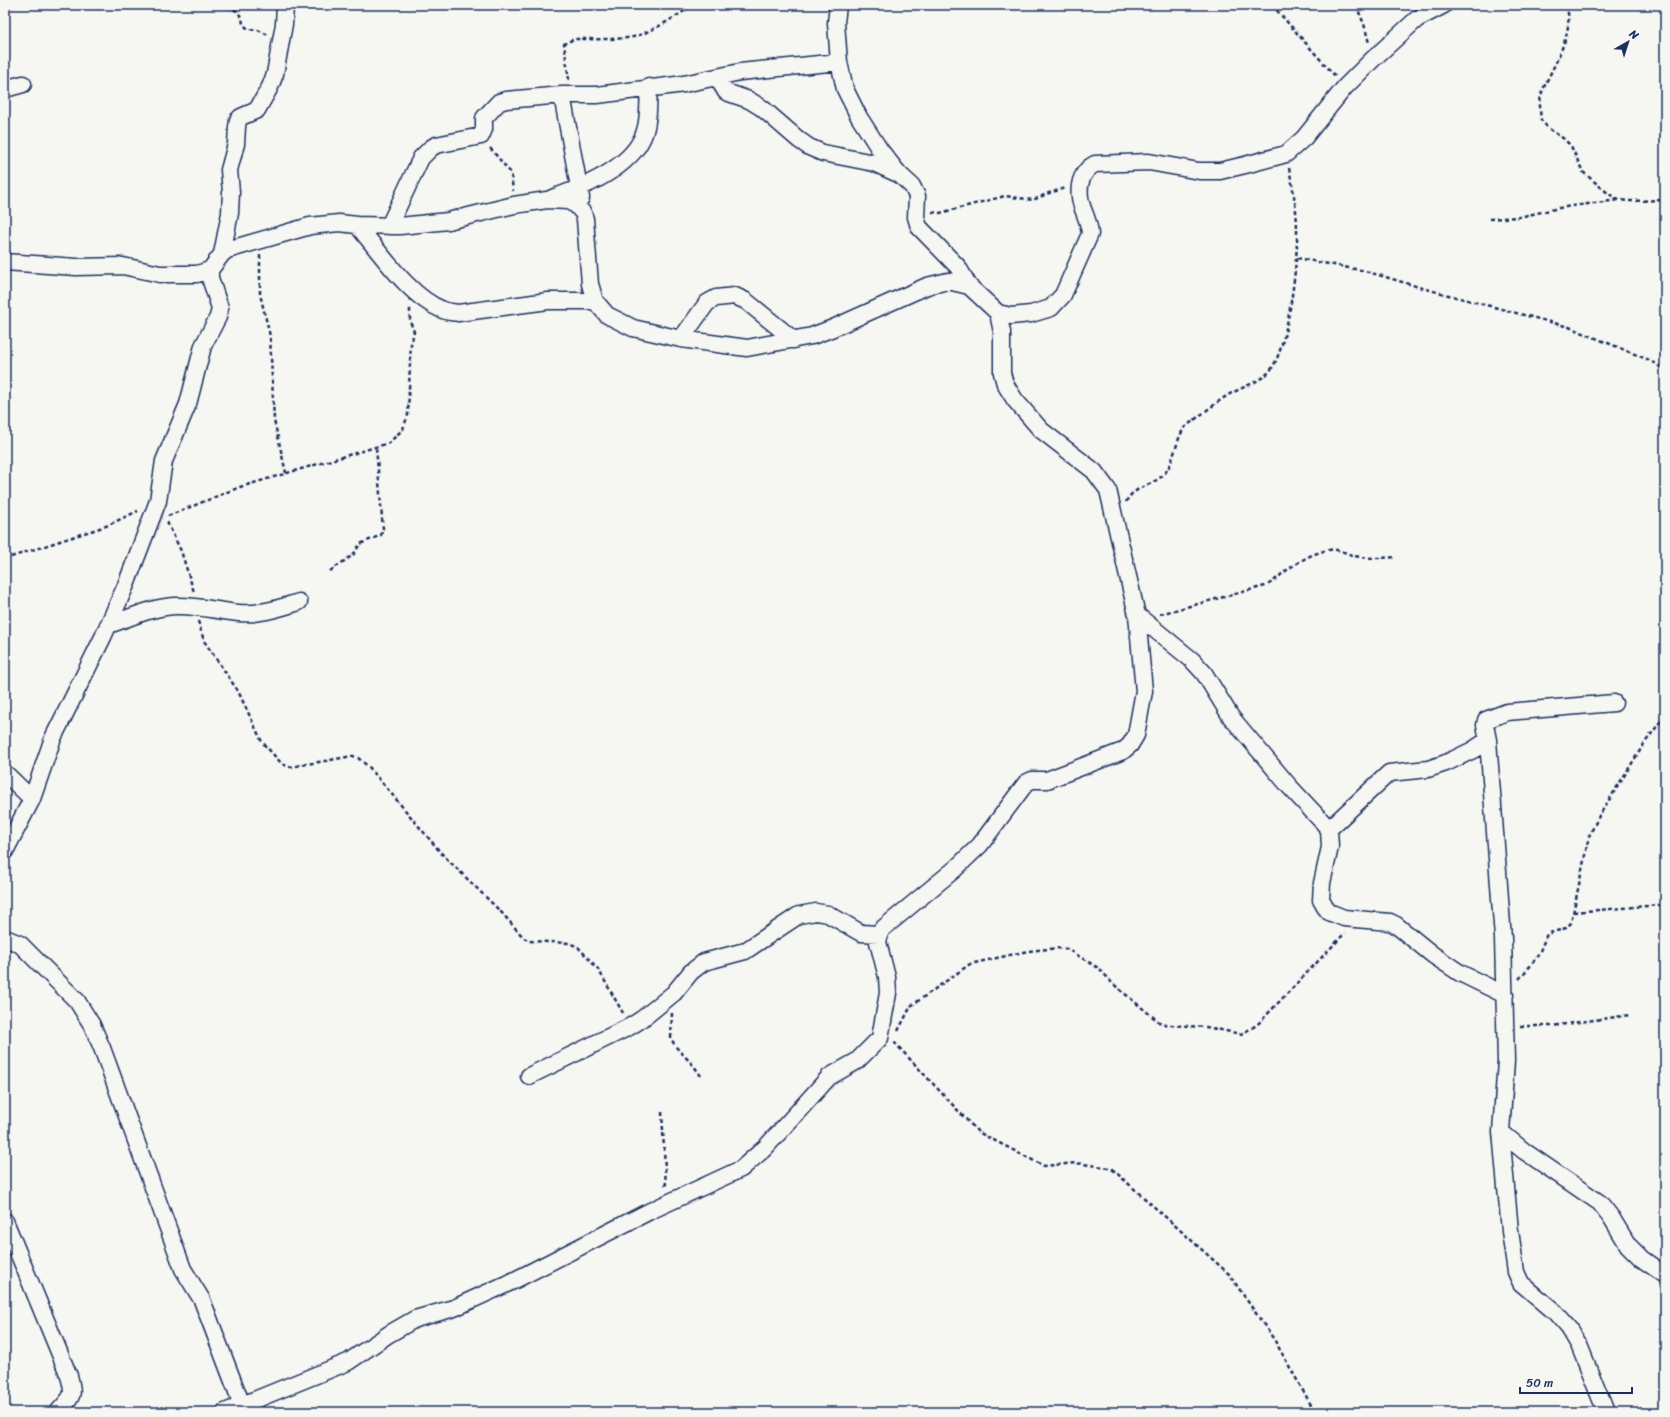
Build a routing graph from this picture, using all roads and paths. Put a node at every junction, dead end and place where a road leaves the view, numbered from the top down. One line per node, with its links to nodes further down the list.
1 (229, 5): 9 (path)
2 (285, 5): 9 (street)
3 (693, 5): 17 (path)
4 (838, 5): 11 (street)
5 (1272, 5): 14 (path)
6 (1356, 5): 10 (path)
7 (1444, 5): 10 (street)
8 (1566, 5): 24 (path)
9 (280, 42): 33 (street)
10 (1373, 59): 14 (street)
11 (839, 62): 12 (street); 20 (street)
12 (717, 77): 15 (street); 20 (street)
13 (23, 84): 16 (street)
14 (1344, 86): 19 (street)
15 (649, 87): 17 (street); 22 (street)
16 (5, 89)
17 (566, 95): 18 (street); 22 (street)
18 (481, 136): 26 (path); 31 (street)
19 (1286, 154): 21 (street); 34 (path)
20 (899, 174): 27 (street)
21 (1081, 184): 27 (path); 40 (street)
22 (580, 189): 23 (street); 28 (street)
23 (547, 200): 26 (street); 28 (street)
24 (1619, 200): 25 (path); 29 (path)
25 (1665, 200)
26 (514, 205): 31 (street)
27 (916, 206): 37 (street)
28 (583, 213): 39 (street)
29 (1489, 219)
30 (357, 225): 31 (street); 32 (street); 38 (street)
31 (389, 226)
32 (260, 241): 33 (street); 45 (path)
33 (222, 254): 36 (street)
34 (1297, 258): 43 (path); 47 (path)
35 (5, 262): 36 (street)
36 (210, 270): 46 (street)
37 (969, 286): 40 (street); 42 (street)
38 (410, 288): 39 (street); 44 (path)
39 (595, 301): 41 (street)
40 (998, 313): 47 (street)
41 (681, 339): 42 (street); 42 (street)
42 (794, 340)
43 (1665, 370)
44 (376, 447): 45 (path); 50 (path)
45 (286, 473): 52 (path)
46 (158, 501): 48 (path); 54 (street)
47 (1117, 527): 53 (street)
48 (12, 557)
49 (1396, 557): 53 (path)
50 (330, 571)
51 (299, 602): 52 (street)
52 (197, 607): 54 (street); 70 (path)
53 (1139, 617): 60 (street); 65 (street)
54 (108, 626): 59 (street)
55 (1665, 696): 63 (path)
56 (1614, 703): 57 (street)
57 (1488, 740): 60 (street); 68 (street)
58 (5, 773): 59 (street)
59 (32, 799): 61 (street)
60 (1329, 829): 64 (street)
61 (5, 851)
62 (1665, 908): 63 (path)
63 (1574, 912): 68 (path)
64 (1358, 919): 68 (street); 73 (path)
65 (879, 934): 67 (street); 72 (street)
66 (5, 938): 81 (street)
67 (674, 993): 70 (street); 75 (path)
68 (1505, 995): 71 (street)
69 (1630, 1015): 71 (path)
70 (631, 1026): 74 (street)
71 (1504, 1026): 77 (street)
72 (882, 1029): 73 (path); 78 (street)
73 (893, 1041): 85 (path)
74 (530, 1076)
75 (701, 1076)
76 (662, 1112): 78 (path)
77 (1502, 1132): 80 (street); 86 (street)
78 (668, 1203): 81 (street)
79 (5, 1221): 82 (street)
80 (1665, 1275)
81 (242, 1405): 84 (street)
82 (60, 1409): 83 (path)
83 (123, 1412)
84 (225, 1412)
85 (1315, 1412)
86 (1606, 1412)

